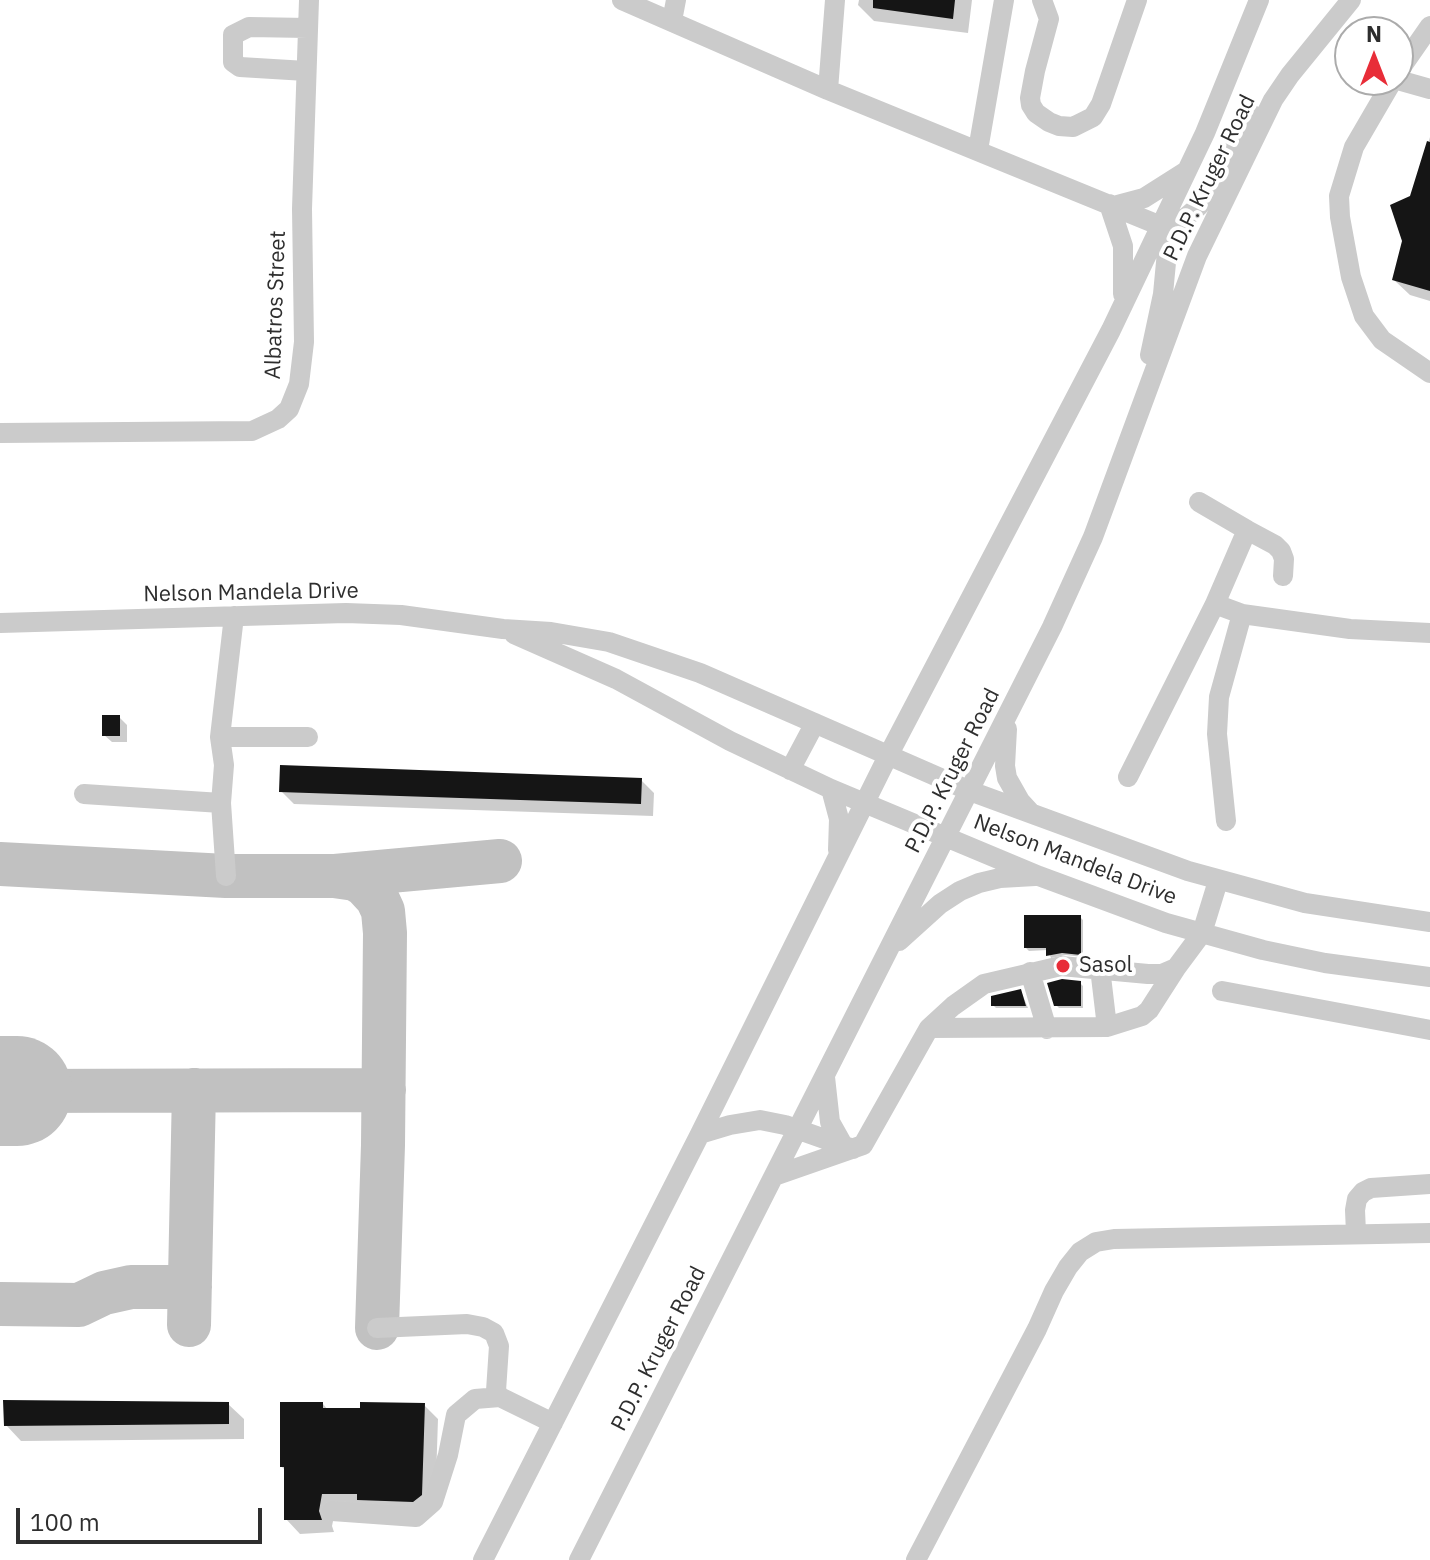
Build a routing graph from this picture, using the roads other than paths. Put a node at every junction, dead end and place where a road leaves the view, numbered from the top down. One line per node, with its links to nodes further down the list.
1 (309, 0): 12 (street, Albatros Street)
2 (622, 0): 10 (street)
3 (676, 0): 10 (street)
4 (835, 0): 15 (street)
5 (1004, 0): 18 (street)
6 (1137, 0): 9 (street)
7 (1259, 0): 19 (street, P.D.P. Kruger Road)
8 (1351, 0): 17 (street, P.D.P. Kruger Road)
9 (1048, 3)
10 (672, 21): 15 (street)
11 (1430, 26): 13 (street)
12 (308, 28): 14 (street, Albatros Street); 14 (street)
13 (1414, 49)
14 (306, 71): 25 (street, Albatros Street)
15 (828, 90): 18 (street)
16 (1385, 96): 23 (street)
17 (1273, 100): 21 (street); 24 (street, P.D.P. Kruger Road)
18 (978, 150): 20 (street)
19 (1187, 171): 20 (street); 21 (street, P.D.P. Kruger Road)
20 (1111, 205): 21 (street); 22 (street)
21 (1161, 226): 22 (street, P.D.P. Kruger Road); 24 (street)
22 (1122, 306): 39 (street, P.D.P. Kruger Road)
23 (1430, 373)
24 (1152, 375): 35 (street, P.D.P. Kruger Road)
25 (0, 433)
26 (1199, 502): 27 (street)
27 (1247, 530): 28 (street); 29 (street)
28 (1283, 576)
29 (1215, 604): 30 (street); 41 (street)
30 (1242, 614): 34 (street); 48 (street)
31 (234, 616): 32 (street, Nelson Mandela Drive); 33 (street, Nelson Mandela Drive); 37 (street)
32 (0, 623)
33 (503, 629): 36 (street, Nelson Mandela Drive); 40 (street, Nelson Mandela Drive)
34 (1430, 633)
35 (1009, 717): 43 (street, P.D.P. Kruger Road); 47 (street)
36 (815, 723): 39 (street, Nelson Mandela Drive); 40 (street)
37 (220, 737): 38 (street); 45 (street)
38 (308, 737)
39 (888, 756): 43 (street, Nelson Mandela Drive); 46 (street, P.D.P. Kruger Road)
40 (790, 770): 42 (street, Nelson Mandela Drive)
41 (1128, 777)
42 (831, 789): 46 (street, Nelson Mandela Drive); 50 (street)
43 (970, 791): 47 (street, Nelson Mandela Drive); 49 (street, P.D.P. Kruger Road)
44 (84, 794): 45 (street)
45 (221, 803): 51 (street)
46 (865, 804): 49 (street, Nelson Mandela Drive); 50 (street, P.D.P. Kruger Road)
47 (1032, 815): 53 (street, Nelson Mandela Drive)
48 (1226, 821)
49 (945, 834): 52 (street, Nelson Mandela Drive); 56 (street, P.D.P. Kruger Road)
50 (838, 858): 68 (street, P.D.P. Kruger Road)
51 (226, 876)
52 (1039, 876): 55 (street, Nelson Mandela Drive); 56 (street)
53 (1218, 881): 54 (street, Nelson Mandela Drive); 55 (street)
54 (1430, 922)
55 (1202, 933): 58 (street); 60 (street, Nelson Mandela Drive)
56 (891, 948): 66 (street, P.D.P. Kruger Road)
57 (1100, 968): 58 (street); 59 (street); 62 (street)
58 (1176, 968): 62 (street)
59 (1030, 972): 63 (street); 64 (street)
60 (1430, 977)
61 (1222, 991): 65 (street)
62 (1107, 1027): 64 (street)
63 (929, 1028): 64 (street); 69 (street)
64 (1047, 1029)
65 (1430, 1030)
66 (825, 1077): 67 (street, P.D.P. Kruger Road); 69 (street)
67 (797, 1131): 68 (street); 69 (street); 70 (street, P.D.P. Kruger Road)
68 (700, 1134): 76 (street, P.D.P. Kruger Road)
69 (848, 1148): 70 (street)
70 (774, 1176): 79 (street, P.D.P. Kruger Road)
71 (1430, 1184): 72 (street)
72 (1356, 1233): 73 (street); 80 (street)
73 (1430, 1233)
74 (377, 1328): 75 (street)
75 (500, 1397): 76 (street); 77 (street)
76 (553, 1423): 78 (street, P.D.P. Kruger Road)
77 (332, 1511)
78 (483, 1560)
79 (579, 1560)
80 (916, 1560)

